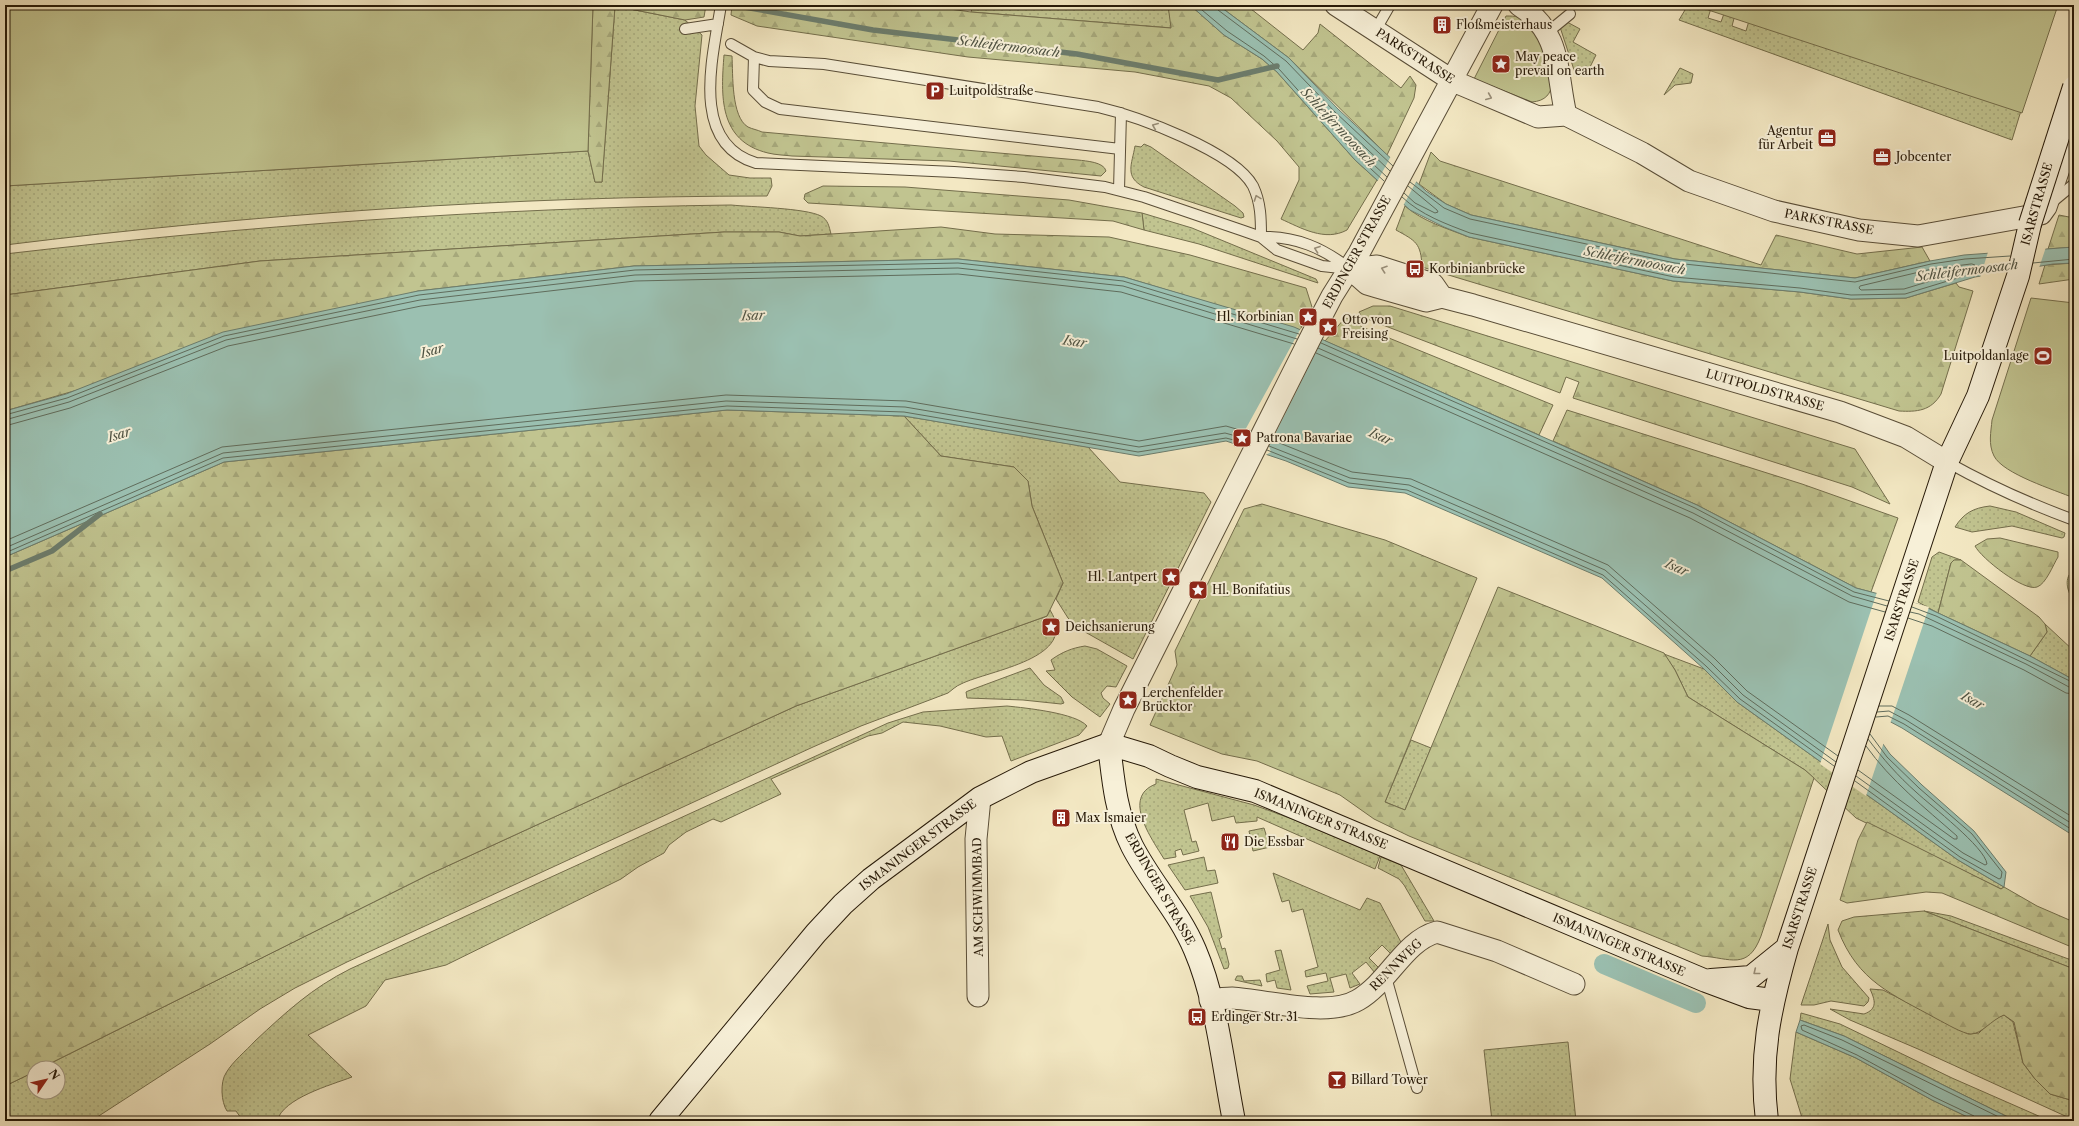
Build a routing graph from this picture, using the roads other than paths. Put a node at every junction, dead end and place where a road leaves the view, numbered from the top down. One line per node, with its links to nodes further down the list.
1 (1336, 5): 8 (street, PARKSTRASSE)
2 (1390, 5): 8 (lane)
3 (1492, 5): 12 (street, ERDINGER STRASSE)
4 (1519, 5): 9 (street)
5 (1570, 14): 9 (lane)
6 (719, 15): 7 (lane); 19 (lane, LUITPOLDSTRASSE)
7 (685, 29)
8 (1376, 31): 12 (street, PARKSTRASSE)
9 (1548, 32): 15 (street)
10 (731, 44): 11 (lane)
11 (754, 57): 14 (lane); 17 (lane)
12 (1453, 81): 15 (street, PARKSTRASSE, one-way to 15); 22 (street, ERDINGER STRASSE)
13 (2074, 87): 23 (street, ISARSTRASSE, bridge)
14 (1121, 113): 17 (lane); 21 (lane, one-way to 14)
15 (1566, 115): 20 (street, PARKSTRASSE)
16 (2074, 125): 20 (street)
17 (1120, 149): 19 (lane)
18 (2074, 184): 20 (lane)
19 (1119, 190): 21 (lane, LUITPOLDSTRASSE)
20 (2046, 207)
21 (1261, 237): 22 (lane, LUITPOLDSTRASSE); 22 (lane, LUITPOLDSTRASSE, one-way to 21)
22 (1350, 269): 23 (street, LUITPOLDSTRASSE); 25 (street, ERDINGER STRASSE)
23 (1947, 462): 24 (lane, LUITPOLDSTRASSE); 27 (street, ISARSTRASSE)
24 (2074, 520)
25 (1109, 744): 26 (street, ISMANINGER STRASSE); 29 (street, ISMANINGER STRASSE); 32 (street, ERDINGER STRASSE)
26 (980, 798): 31 (street, AM SCHWIMMBAD); 35 (street, ISMANINGER STRASSE)
27 (1787, 948): 29 (street, one-way to 29); 33 (street, ISARSTRASSE)
28 (1386, 977): 30 (street, RENNWEG); 32 (street, RENNWEG); 34 (lane)
29 (1706, 981): 33 (street, ISMANINGER STRASSE)
30 (1574, 984)
31 (978, 996)
32 (1210, 1000): 36 (street, ERDINGER STRASSE)
33 (1772, 1000): 37 (street, ISARSTRASSE)
34 (1417, 1088)
35 (660, 1121)
36 (1234, 1121)
37 (1767, 1121)

